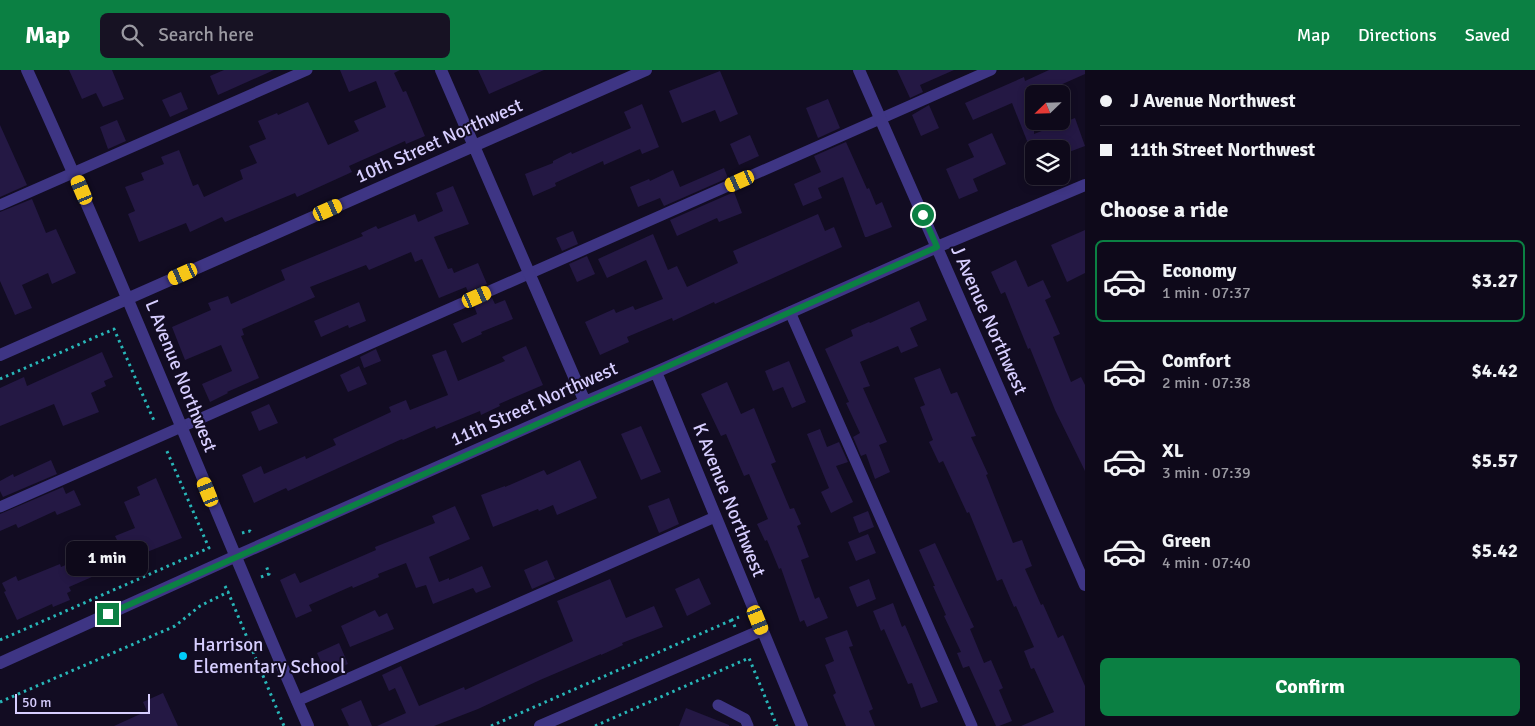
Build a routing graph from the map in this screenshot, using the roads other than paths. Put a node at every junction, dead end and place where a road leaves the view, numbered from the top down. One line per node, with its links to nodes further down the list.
1 (27, 70): 9 (street, L Avenue Northwest)
2 (307, 70): 9 (lane)
3 (441, 70): 8 (street)
4 (646, 70): 8 (street, 10th Street Northwest)
5 (859, 70): 7 (street, J Avenue Northwest)
6 (991, 70): 7 (lane)
7 (880, 119): 12 (street, J Avenue Northwest); 13 (lane)
8 (474, 146): 13 (street); 14 (street, 10th Street Northwest)
9 (74, 172): 11 (lane); 14 (street, L Avenue Northwest)
10 (1085, 185): 12 (street, 11th Street Northwest)
11 (0, 205)
12 (937, 247): 15 (street, 11th Street Northwest); 23 (street, J Avenue Northwest)
13 (530, 274): 18 (street); 19 (lane)
14 (128, 298): 16 (street, 10th Street Northwest); 19 (street, L Avenue Northwest)
15 (790, 312): 17 (street, 11th Street Northwest); 32 (lane)
16 (0, 355)
17 (656, 372): 18 (street, 11th Street Northwest); 21 (street, K Avenue Northwest)
18 (585, 402): 22 (street, 11th Street Northwest)
19 (181, 428): 20 (lane); 22 (street, L Avenue Northwest)
20 (0, 507)
21 (715, 517): 24 (street, K Avenue Northwest); 26 (lane)
22 (234, 557): 25 (street, 11th Street Northwest); 26 (street, L Avenue Northwest)
23 (1085, 585)
24 (762, 630): 30 (street); 31 (street, K Avenue Northwest)
25 (0, 663)
26 (297, 701): 29 (street, L Avenue Northwest)
27 (718, 705): 28 (lane)
28 (744, 724)
29 (308, 726)
30 (540, 726)
31 (802, 726)
32 (972, 726)

